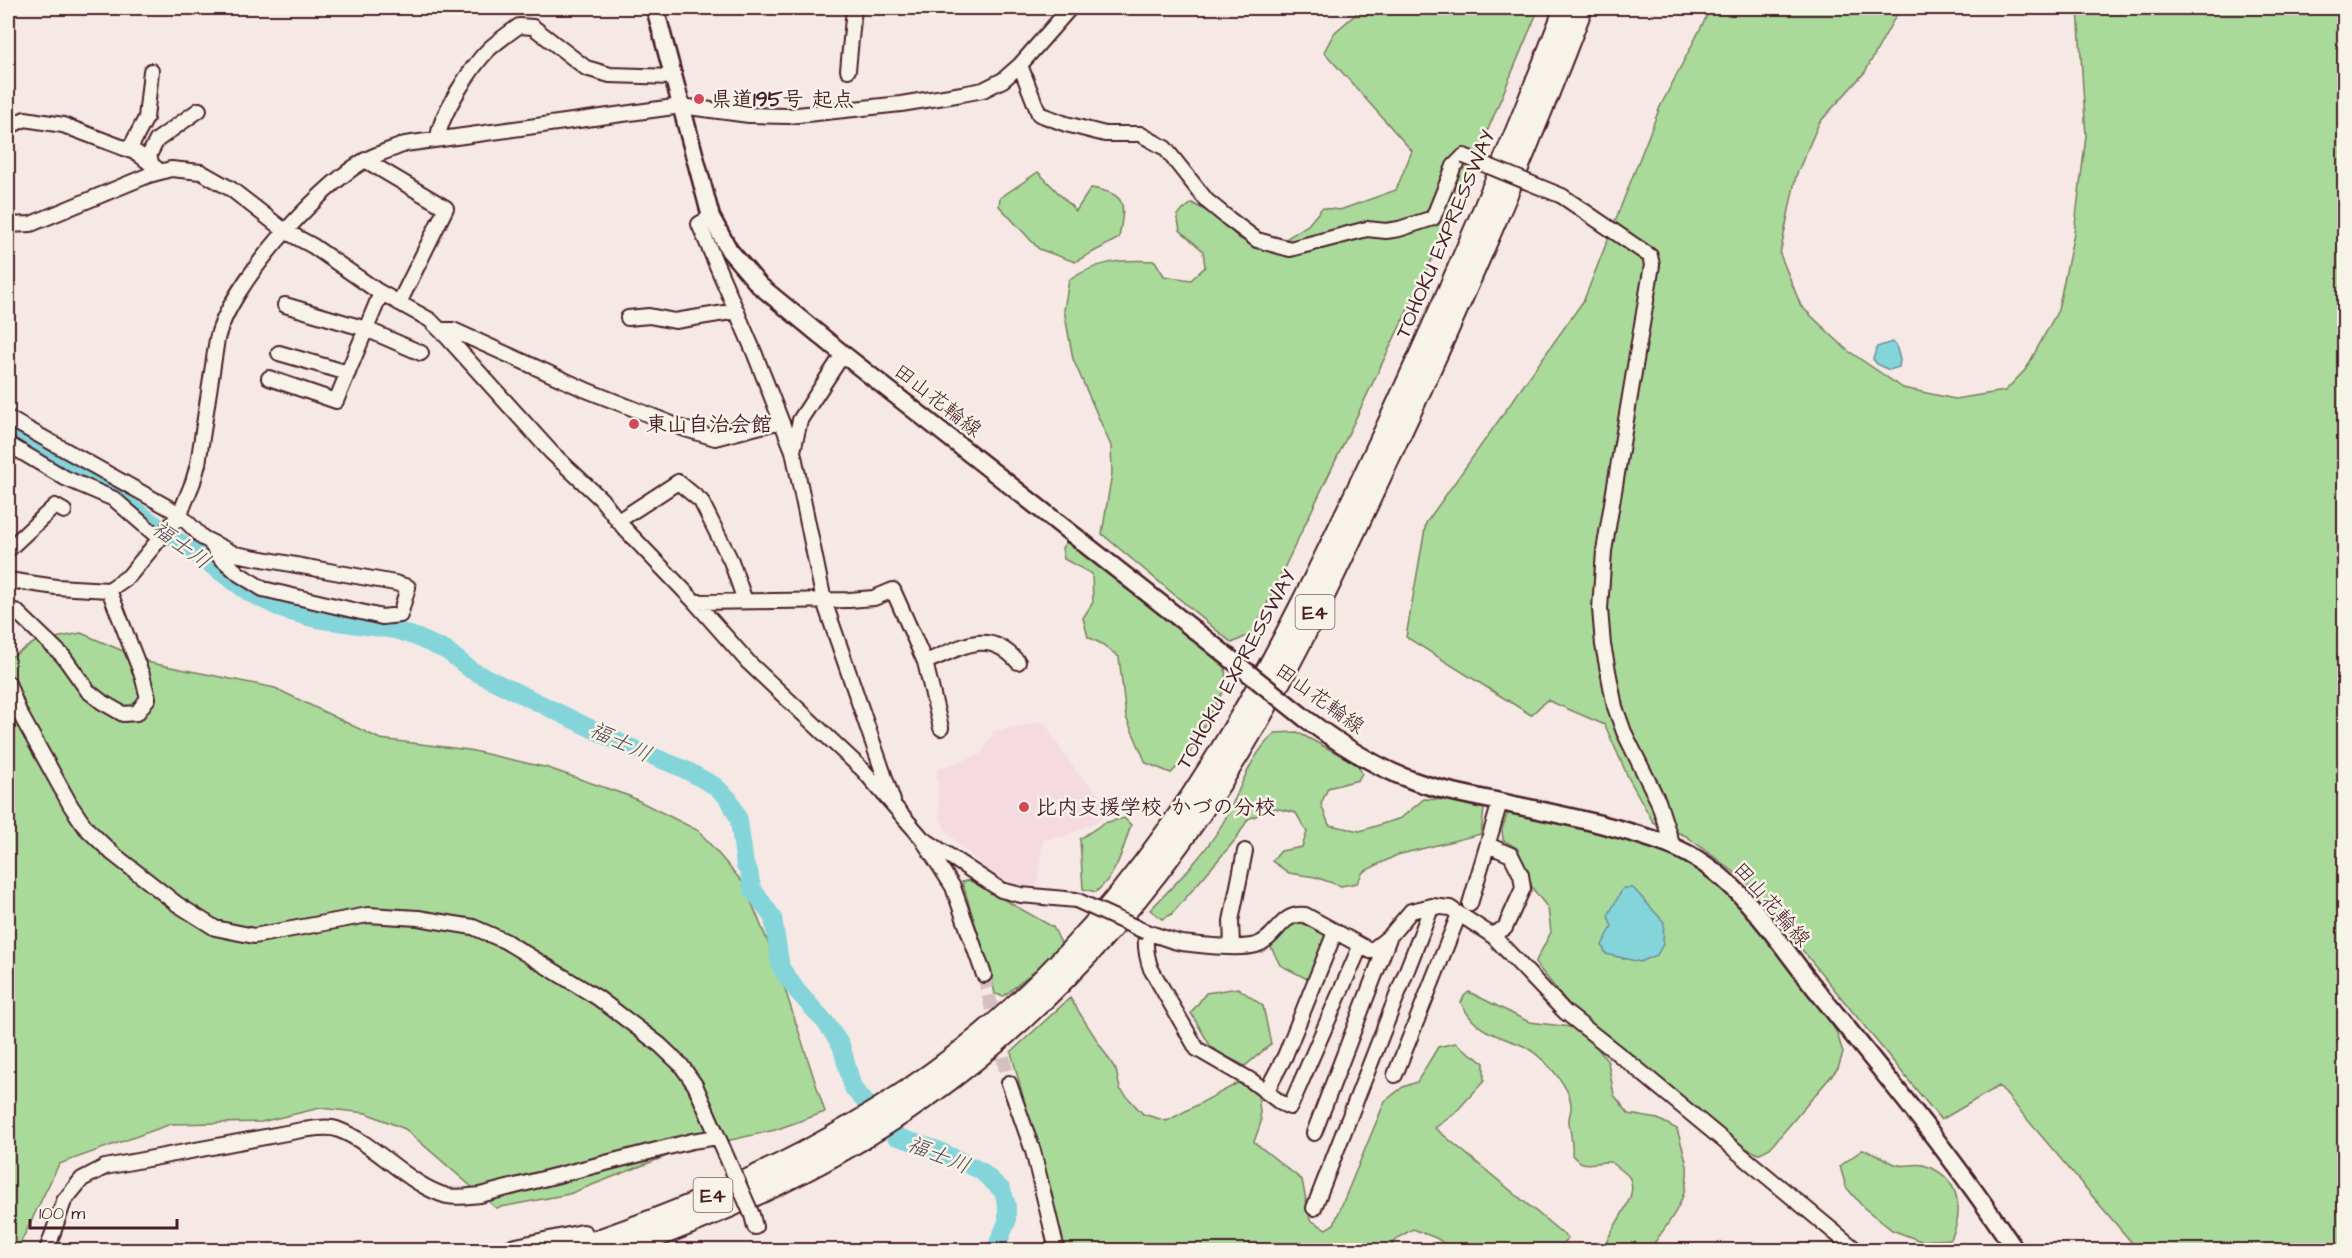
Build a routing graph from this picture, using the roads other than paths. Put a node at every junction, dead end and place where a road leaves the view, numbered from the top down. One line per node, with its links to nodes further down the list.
1 (655, 8): 9 (main road, 田山花輪線)
2 (854, 8): 7 (street)
3 (1070, 8): 6 (street)
4 (1565, 8): 71 (highway, TOHOKU EXPRESSWAY / E4)
5 (1582, 8): 71 (highway, TOHOKU EXPRESSWAY / E4)
6 (1020, 65): 10 (street); 56 (street, bridge)
7 (848, 70)
8 (152, 71): 14 (street)
9 (674, 77): 10 (main road, 田山花輪線); 13 (street)
10 (681, 106): 13 (street); 17 (main road, 田山花輪線)
11 (199, 110): 16 (street)
12 (8, 127): 14 (street)
13 (438, 139): 15 (street)
14 (129, 150): 16 (street)
15 (365, 160): 19 (street); 21 (street)
16 (157, 169): 18 (street); 19 (street)
17 (711, 217): 23 (street); 29 (main road, 田山花輪線)
18 (8, 225)
19 (285, 231): 20 (street); 37 (street)
20 (381, 293): 21 (street); 25 (street)
21 (399, 303): 26 (street)
22 (285, 305): 25 (street)
23 (737, 311): 24 (street); 33 (street)
24 (628, 318)
25 (366, 328): 28 (street); 30 (street)
26 (440, 330): 33 (street); 38 (street)
27 (279, 352): 30 (street)
28 (421, 353)
29 (843, 354): 35 (street); 52 (main road, 田山花輪線, bridge)
30 (348, 373): 31 (street)
31 (268, 378)
32 (8, 418): 37 (street)
33 (781, 421): 35 (street)
34 (8, 444): 39 (street)
35 (793, 451): 45 (street)
36 (64, 511): 41 (street)
37 (179, 514): 39 (street); 40 (street)
38 (618, 520): 44 (street); 46 (street)
39 (159, 537): 43 (street)
40 (210, 542): 40 (street)
41 (8, 548)
42 (8, 580): 43 (street)
43 (108, 590): 47 (street)
44 (745, 601): 45 (street); 46 (street)
45 (824, 601): 48 (street); 53 (street)
46 (695, 602): 53 (street)
47 (8, 612)
48 (925, 662): 49 (street); 51 (street)
49 (1018, 662)
50 (8, 683): 74 (street)
51 (941, 728)
52 (1500, 802): 55 (street); 56 (main road, 田山花輪線)
53 (896, 809): 54 (street)
54 (921, 837): 61 (street, bridge); 67 (street)
55 (1488, 845): 58 (street); 63 (street)
56 (1673, 847): 84 (main road, 田山花輪線)
57 (1245, 851): 65 (street)
58 (1470, 904)
59 (1432, 906): 60 (street); 64 (street); 75 (street)
60 (1459, 914): 63 (street); 68 (street)
61 (1146, 932): 65 (street); 70 (street)
62 (1335, 932): 65 (street); 66 (street); 70 (street)
63 (1491, 934): 83 (street)
64 (1390, 936): 66 (street); 73 (street)
65 (1232, 946)
66 (1360, 946): 70 (street)
67 (984, 975)
68 (1395, 1075)
69 (1009, 1083): 82 (street)
70 (1266, 1092)
71 (894, 1110): 72 (highway, TOHOKU EXPRESSWAY / E4)
72 (859, 1132): 76 (highway, TOHOKU EXPRESSWAY / E4); 81 (highway, TOHOKU EXPRESSWAY / E4)
73 (1314, 1133)
74 (720, 1140): 77 (street, bridge); 78 (street)
75 (1314, 1208)
76 (666, 1216): 79 (highway); 80 (highway, TOHOKU EXPRESSWAY / E4)
77 (754, 1221)
78 (47, 1251)
79 (512, 1251)
80 (568, 1251)
81 (621, 1251)
82 (1057, 1251)
83 (1856, 1251)
84 (2014, 1251)

